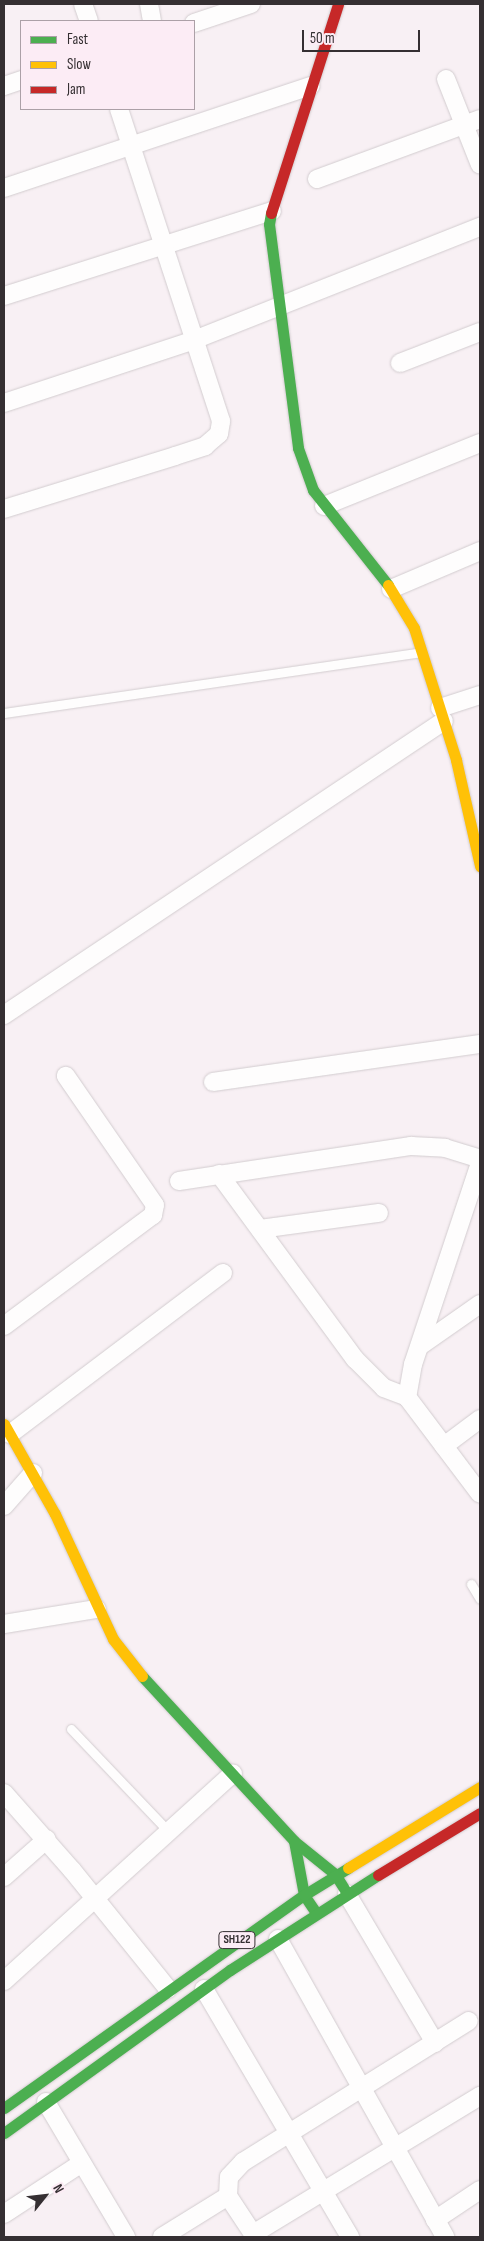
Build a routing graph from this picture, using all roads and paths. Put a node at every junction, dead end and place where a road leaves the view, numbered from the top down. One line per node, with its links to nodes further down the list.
1 (83, 4): 5 (street)
2 (150, 4): 6 (street)
3 (251, 4): 7 (street)
4 (338, 4): 11 (street)
5 (89, 20)
6 (152, 20)
7 (195, 23)
8 (446, 79): 13 (street)
9 (20, 80): 10 (street)
10 (4, 86)
11 (310, 86): 14 (street); 18 (street)
12 (118, 110): 14 (street)
13 (472, 122): 15 (street); 16 (street)
14 (131, 146): 17 (street); 20 (street)
15 (480, 164)
16 (317, 179)
17 (4, 188)
18 (272, 212): 20 (street); 22 (street)
19 (480, 227): 22 (street)
20 (162, 245): 21 (street); 24 (street)
21 (4, 296)
22 (278, 309): 24 (street); 28 (street)
23 (480, 332): 25 (street)
24 (194, 340): 26 (street); 29 (street)
25 (400, 363)
26 (4, 403)
27 (480, 443): 28 (street)
28 (324, 506): 31 (street)
29 (4, 508)
30 (480, 551): 31 (street)
31 (391, 589): 32 (street)
32 (423, 652): 34 (lane); 35 (street)
33 (480, 694): 35 (street)
34 (4, 713)
35 (442, 715): 36 (street); 37 (street)
36 (480, 866)
37 (4, 1014)
38 (480, 1044): 40 (street)
39 (66, 1076): 49 (street)
40 (213, 1082)
41 (480, 1159): 43 (street)
42 (480, 1163): 50 (street)
43 (219, 1174): 44 (street); 46 (street)
44 (179, 1181)
45 (379, 1213): 46 (street)
46 (260, 1229): 51 (street)
47 (222, 1274): 53 (street)
48 (480, 1304): 50 (street)
49 (4, 1326)
50 (420, 1346): 51 (street)
51 (407, 1397): 54 (street)
52 (480, 1419): 54 (street)
53 (7, 1429): 55 (street)
54 (444, 1446): 56 (street)
55 (33, 1473): 57 (street); 60 (street)
56 (480, 1494)
57 (4, 1506)
58 (471, 1584): 59 (lane)
59 (480, 1599)
60 (97, 1609): 61 (street); 63 (street)
61 (4, 1624)
62 (71, 1729): 67 (lane)
63 (234, 1773): 67 (street); 69 (street)
64 (480, 1787): 70 (street, SH122)
65 (4, 1793): 68 (street)
66 (480, 1812): 72 (street, SH122)
67 (169, 1832): 74 (street)
68 (47, 1839): 71 (street); 74 (street)
69 (294, 1841): 70 (street); 73 (street)
70 (335, 1874): 72 (street); 73 (street, SH122)
71 (4, 1877)
72 (347, 1894): 75 (street, SH122); 81 (street)
73 (304, 1895): 75 (street); 78 (street, SH122)
74 (95, 1899): 77 (street); 78 (street)
75 (316, 1914): 76 (street, SH122)
76 (278, 1939): 79 (street, SH122); 82 (street)
77 (4, 1981)
78 (168, 1989): 85 (street, SH122)
79 (204, 1989): 84 (street, SH122); 87 (street)
80 (469, 2021): 81 (street)
81 (435, 2042): 82 (street)
82 (361, 2088): 87 (street); 88 (street)
83 (480, 2096): 88 (street)
84 (46, 2102): 86 (street, SH122); 89 (street)
85 (4, 2108)
86 (4, 2132)
87 (290, 2133): 91 (street); 92 (street)
88 (396, 2148): 91 (street); 94 (street)
89 (82, 2163): 93 (street); 96 (street)
90 (480, 2190): 94 (street)
91 (324, 2191): 95 (street); 98 (street)
92 (228, 2196): 95 (street); 97 (street)
93 (4, 2214)
94 (435, 2220): 99 (street)
95 (254, 2236)
96 (126, 2237)
97 (162, 2237)
98 (350, 2237)
99 (445, 2237)

